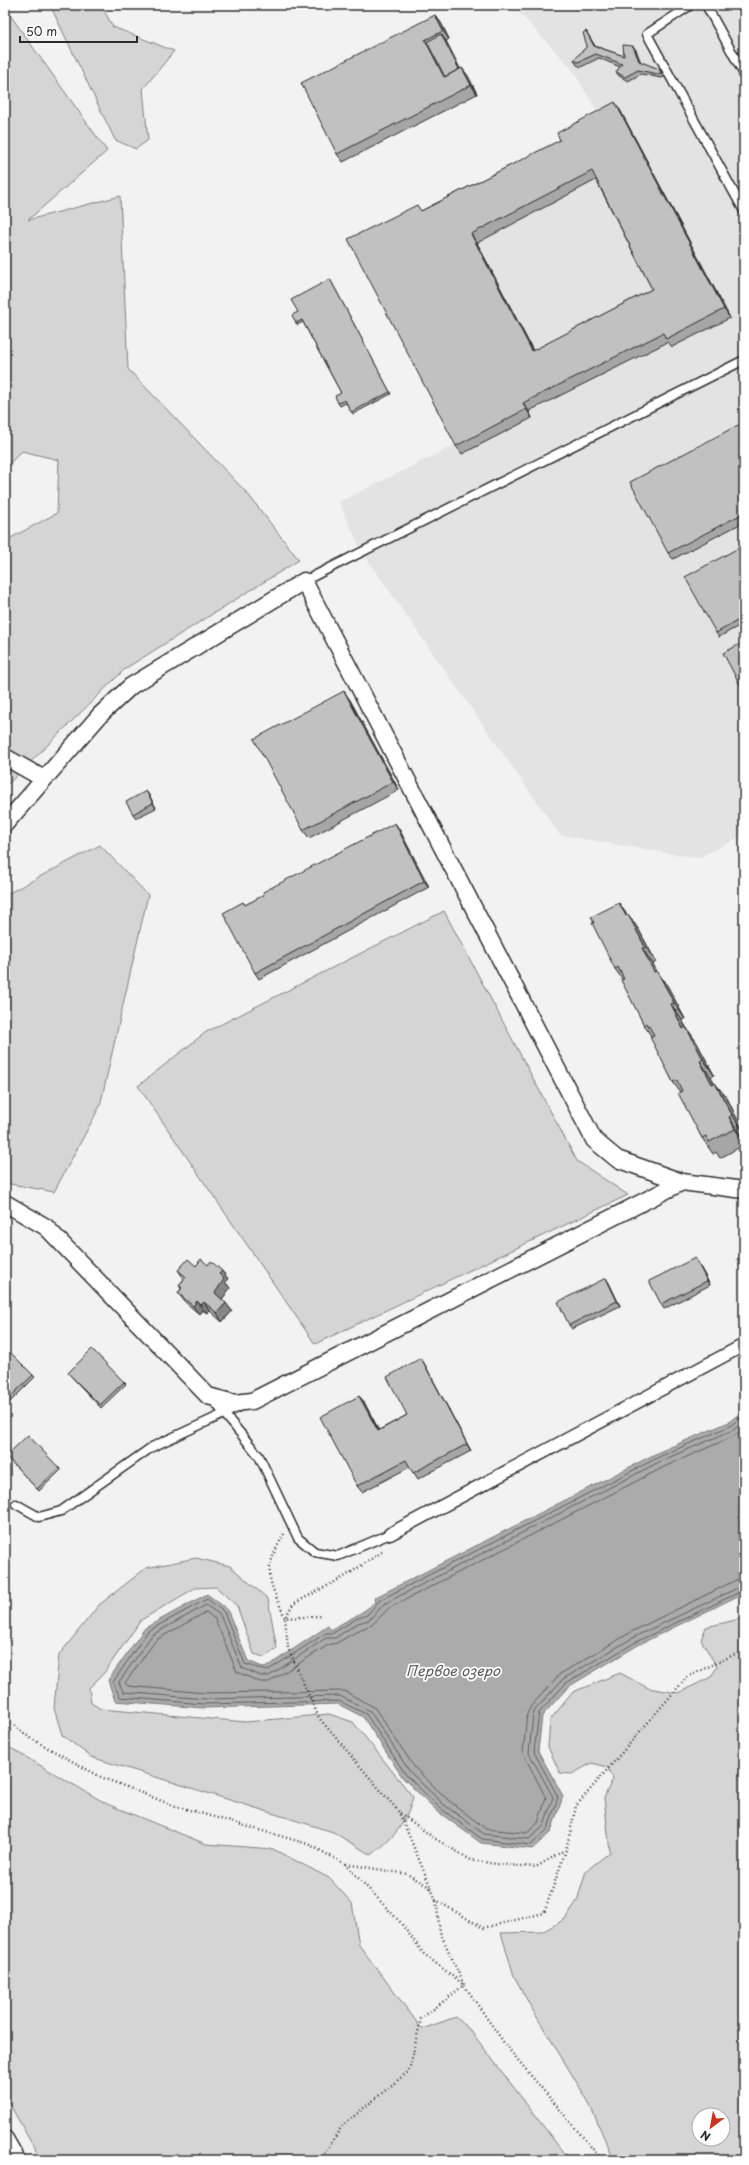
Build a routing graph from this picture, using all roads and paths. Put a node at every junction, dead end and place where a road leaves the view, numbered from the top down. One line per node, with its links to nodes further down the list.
1 (691, 5): 4 (lane)
2 (706, 5): 3 (lane)
3 (744, 74)
4 (744, 211)
5 (744, 360): 6 (lane)
6 (304, 581): 8 (street); 10 (street)
7 (5, 757): 8 (street)
8 (44, 779): 9 (street)
9 (5, 824)
10 (682, 1182): 11 (street); 15 (street)
11 (744, 1190)
12 (5, 1202): 14 (street)
13 (744, 1345): 19 (street)
14 (208, 1396): 15 (street); 16 (lane)
15 (252, 1401): 16 (lane)
16 (226, 1413): 17 (lane); 18 (lane)
17 (16, 1504)
18 (290, 1522): 19 (lane); 21 (path)
19 (390, 1534): 21 (path)
20 (321, 1616): 21 (path)
21 (284, 1618): 24 (path)
22 (744, 1650): 25 (path)
23 (5, 1718): 26 (path)
24 (399, 1812): 25 (path); 27 (path)
25 (566, 1850): 28 (path)
26 (345, 1864): 27 (path); 29 (path)
27 (431, 1888): 28 (path)
28 (436, 1900): 29 (path)
29 (464, 1984): 32 (path); 33 (path)
30 (5, 2140): 31 (street)
31 (17, 2160)
32 (320, 2160)
33 (602, 2160)

